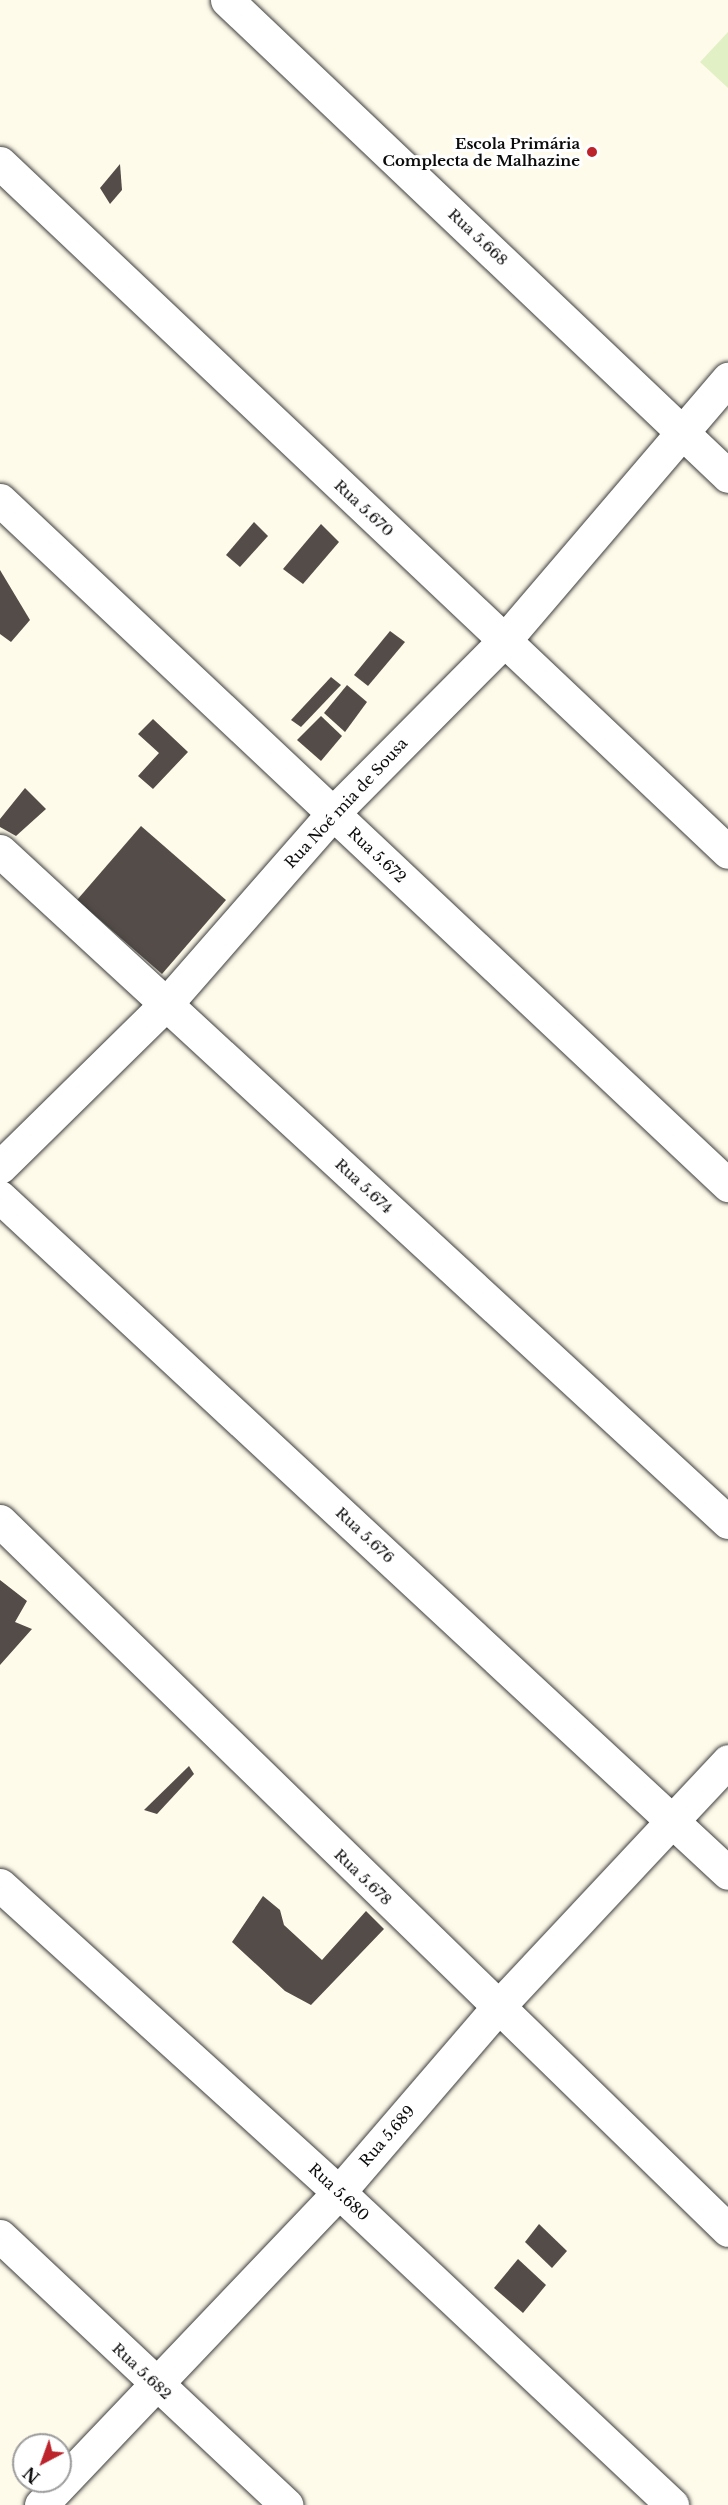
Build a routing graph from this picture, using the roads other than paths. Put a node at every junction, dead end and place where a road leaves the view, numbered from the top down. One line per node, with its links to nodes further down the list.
1 (227, 0): 4 (street, Rua 5.668)
2 (0, 163): 7 (street, Rua 5.670)
3 (728, 379): 4 (street, Rua Noé mia de Sousa)
4 (681, 429): 5 (street, Rua 5.668); 7 (street, Rua Noé mia de Sousa)
5 (728, 476)
6 (0, 500): 8 (street, Rua 5.672)
7 (504, 641): 8 (street, Rua Noé mia de Sousa); 10 (street, Rua 5.670)
8 (333, 813): 11 (street, Rua Noé mia de Sousa); 13 (street, Rua 5.672)
9 (0, 851): 11 (street, Rua 5.674)
10 (728, 852)
11 (166, 1004): 12 (street, Rua Noé mia de Sousa); 16 (street, Rua 5.674)
12 (0, 1167)
13 (728, 1185)
14 (0, 1197): 18 (street, Rua 5.676)
15 (0, 1521): 21 (street, Rua 5.678)
16 (728, 1522)
17 (728, 1761): 18 (street, Rua 5.689)
18 (673, 1820): 19 (street, Rua 5.676); 21 (street, Rua 5.689)
19 (728, 1873)
20 (0, 1886): 22 (street, Rua 5.680)
21 (497, 2008): 22 (street, Rua 5.689); 23 (street, Rua 5.678)
22 (339, 2192): 25 (street, Rua 5.689); 28 (street, Rua 5.680)
23 (728, 2230)
24 (0, 2236): 25 (street, Rua 5.682)
25 (155, 2384): 26 (street, Rua 5.689); 27 (street, Rua 5.682)
26 (41, 2505)
27 (286, 2505)
28 (672, 2505)

